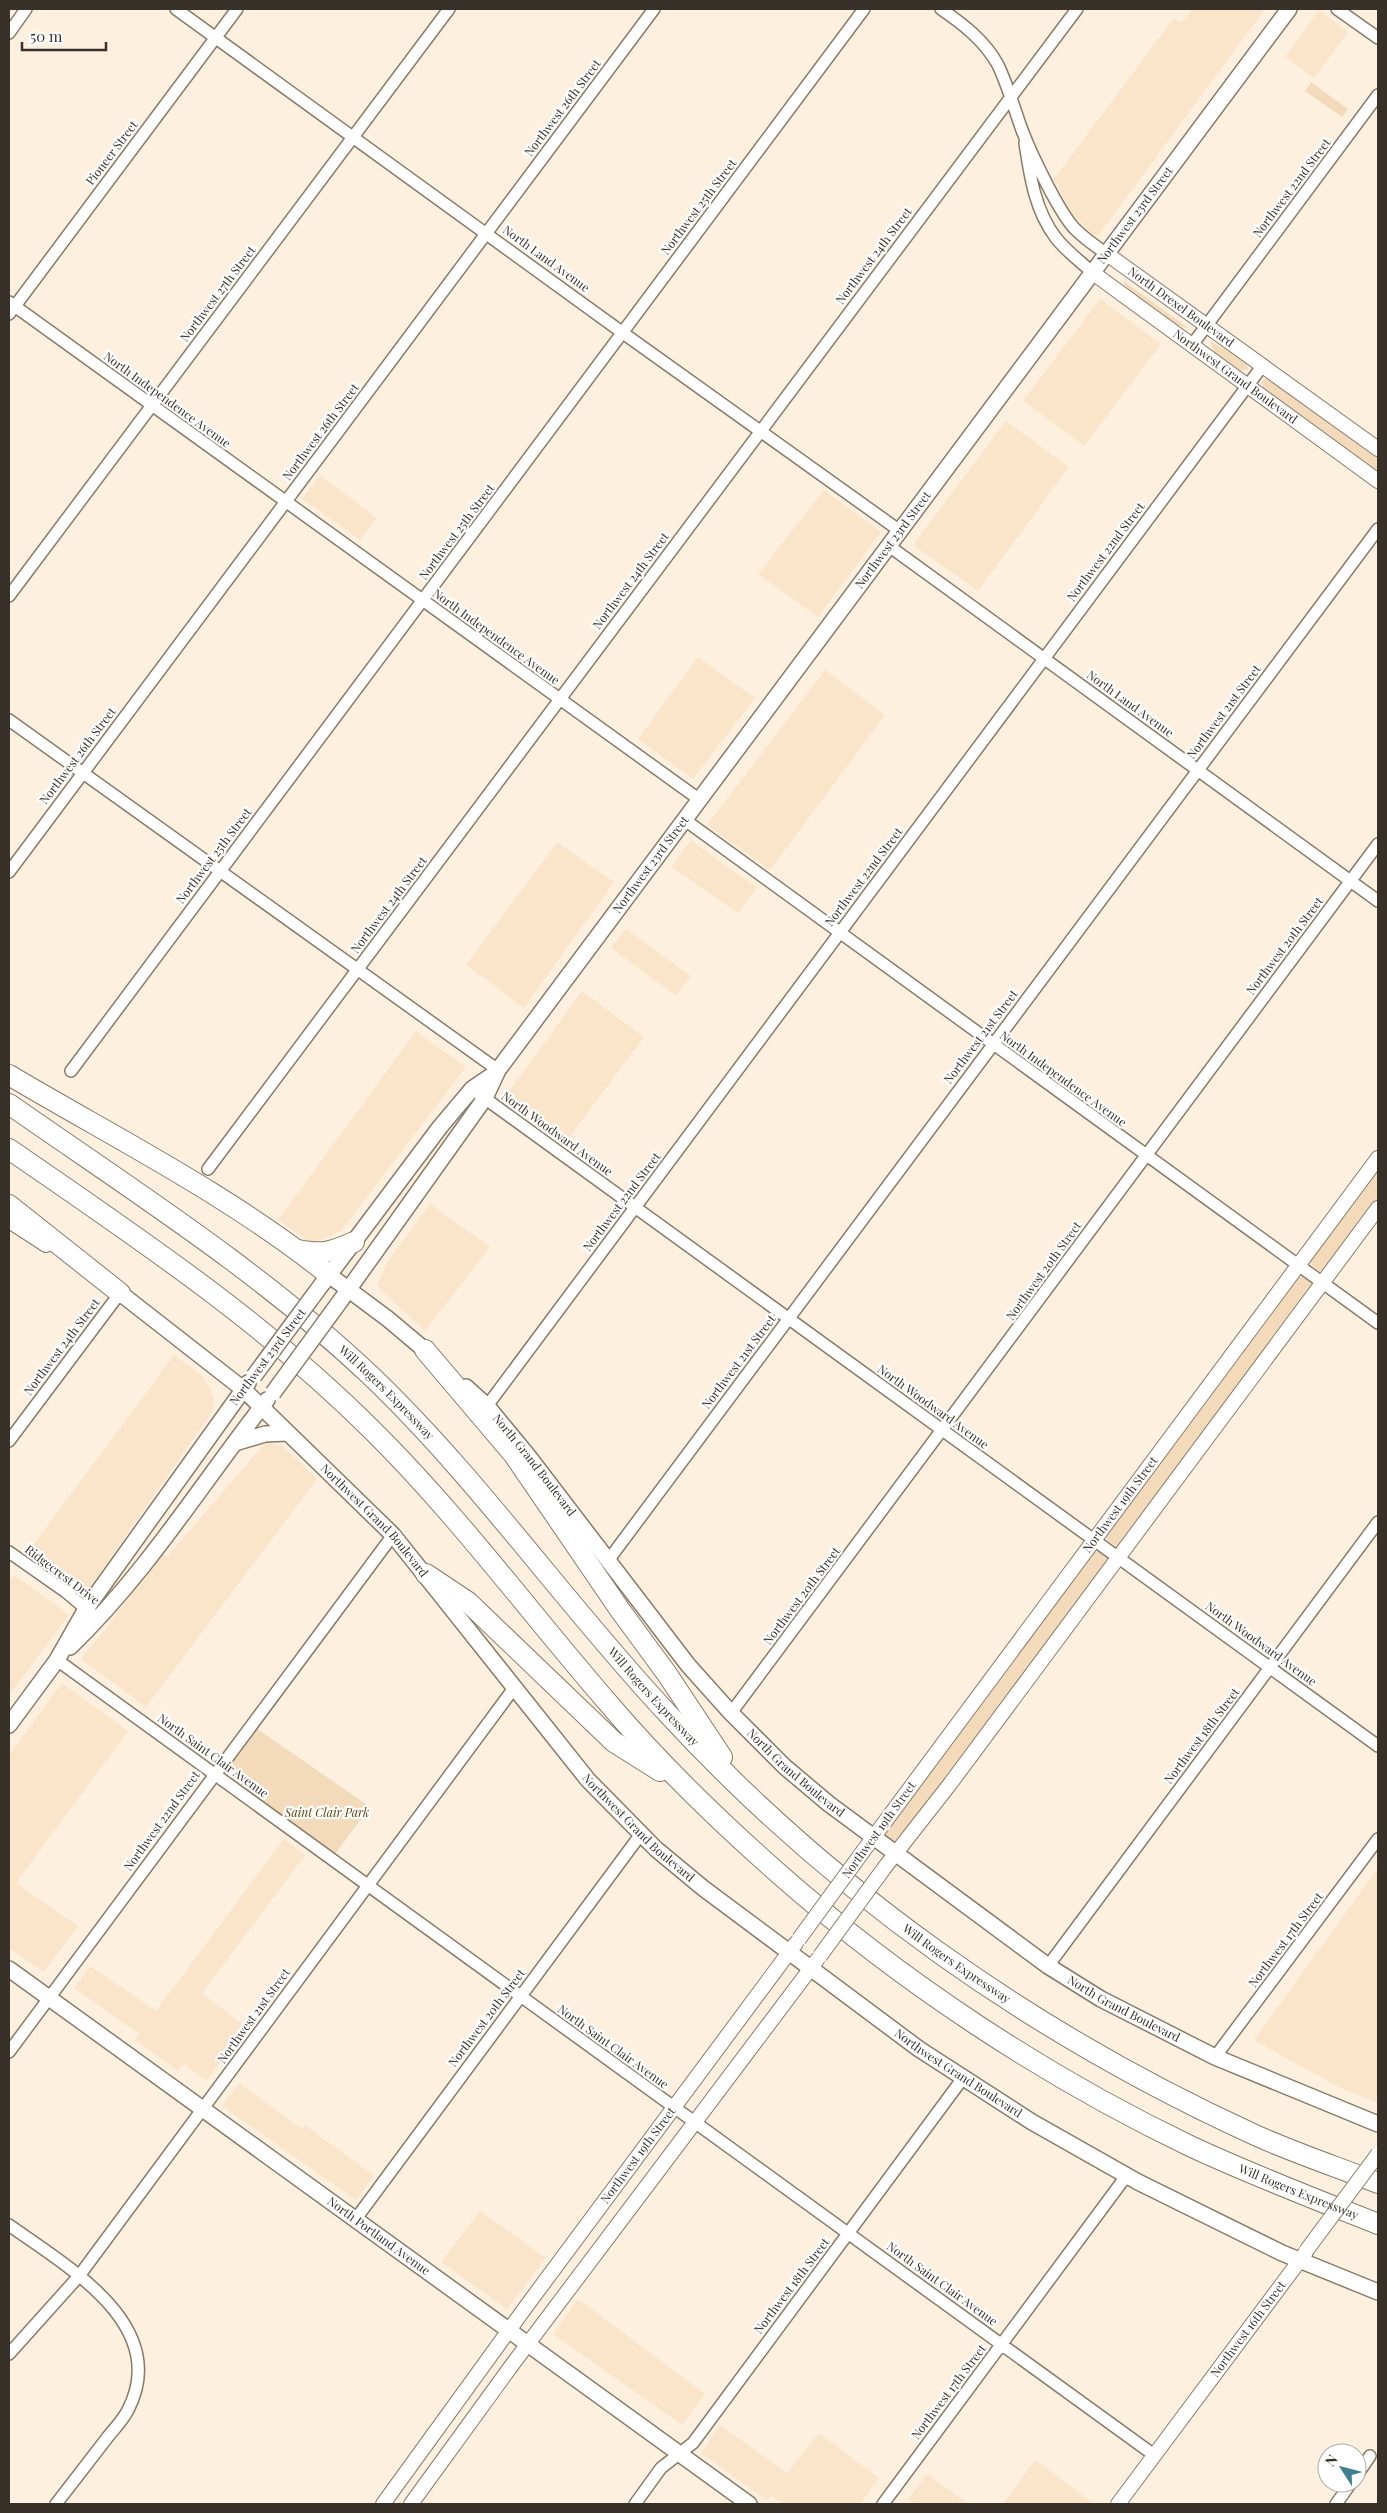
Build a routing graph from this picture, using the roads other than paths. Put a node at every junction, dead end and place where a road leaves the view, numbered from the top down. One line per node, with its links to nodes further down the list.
1 (26, 9): 11 (street)
2 (176, 9): 12 (street, North Land Avenue)
3 (237, 9): 12 (street, Pioneer Street)
4 (449, 9): 17 (street, Northwest 27th Street)
5 (654, 9): 18 (street, Northwest 26th Street)
6 (864, 9): 23 (street, Northwest 25th Street)
7 (1077, 9): 14 (street, Northwest 24th Street)
8 (1289, 9): 19 (main road, Northwest 23rd Street)
9 (1337, 9): 13 (street)
10 (948, 11): 14 (street, North Drexel Boulevard)
11 (9, 33)
12 (216, 38): 17 (street, North Land Avenue); 21 (street, Pioneer Street)
13 (1378, 38)
14 (1010, 95): 16 (street, North Drexel Boulevard); 28 (street, Northwest 24th Street)
15 (1378, 95): 22 (street, Northwest 22nd Street)
16 (1023, 132): 19 (street, North Drexel Boulevard); 20 (street, North Drexel Boulevard)
17 (353, 137): 18 (street, North Land Avenue); 27 (street, Northwest 27th Street)
18 (487, 233): 23 (street, North Land Avenue); 31 (street, Northwest 26th Street)
19 (1107, 254): 20 (main road, Northwest 23rd Street); 22 (street, North Drexel Boulevard)
20 (1093, 273): 24 (street, Northwest Grand Boulevard); 33 (main road, Northwest 23rd Street)
21 (11, 307): 27 (street, North Independence Avenue)
22 (1207, 325): 24 (street, Northwest 22nd Street); 25 (street, North Drexel Boulevard)
23 (623, 333): 28 (street, North Land Avenue); 36 (street, Northwest 25th Street)
24 (1192, 345): 26 (street, Northwest Grand Boulevard)
25 (1263, 365): 26 (street, Northwest 22nd Street); 29 (street, North Drexel Boulevard)
26 (1248, 385): 30 (street, Northwest Grand Boulevard); 37 (street, Northwest 22nd Street)
27 (150, 406): 31 (street, North Independence Avenue); 35 (street, Northwest 27th Street)
28 (760, 431): 33 (street, North Land Avenue); 38 (street, Northwest 24th Street)
29 (1378, 449)
30 (1378, 480)
31 (286, 503): 36 (street, North Independence Avenue); 41 (street, Northwest 26th Street)
32 (1378, 529): 40 (street, Northwest 21st Street)
33 (900, 531): 34 (main road, Northwest 23rd Street)
34 (890, 546): 37 (street, North Land Avenue); 42 (main road, Northwest 23rd Street)
35 (9, 596)
36 (422, 601): 38 (street, North Independence Avenue); 46 (street, Northwest 25th Street)
37 (1043, 659): 40 (street, North Land Avenue); 49 (street, Northwest 22nd Street)
38 (560, 699): 42 (street, North Independence Avenue); 50 (street, Northwest 24th Street)
39 (9, 720): 41 (street)
40 (1198, 770): 47 (street, North Land Avenue); 51 (street, Northwest 21st Street)
41 (82, 773): 45 (street, Northwest 26th Street); 46 (street)
42 (700, 800): 43 (main road, Northwest 23rd Street)
43 (685, 820): 49 (street, North Independence Avenue); 52 (main road, Northwest 23rd Street)
44 (1378, 844): 47 (street, Northwest 20th Street)
45 (9, 872)
46 (220, 872): 50 (street); 53 (street, Northwest 25th Street)
47 (1351, 881): 48 (street, North Land Avenue); 59 (street, Northwest 20th Street)
48 (1378, 901)
49 (840, 933): 51 (street, North Independence Avenue); 63 (street, Northwest 22nd Street)
50 (358, 969): 52 (street); 61 (street, Northwest 24th Street)
51 (992, 1045): 59 (street, North Independence Avenue); 73 (street, Northwest 21st Street)
52 (498, 1070): 55 (main road, Northwest 23rd Street); 56 (main road, Northwest 23rd Street)
53 (71, 1071)
54 (9, 1075): 67 (highway)
55 (472, 1089): 56 (street, North Woodward Avenue); 66 (main road, Northwest 23rd Street)
56 (485, 1098): 63 (street, North Woodward Avenue); 72 (main road, Northwest 23rd Street)
57 (9, 1104): 100 (highway, Will Rogers Expressway)
58 (9, 1149): 99 (highway, Will Rogers Expressway)
59 (1146, 1155): 68 (street, North Independence Avenue); 79 (street, Northwest 20th Street)
60 (1378, 1158): 68 (street, Northwest 19th Street)
61 (208, 1169)
62 (9, 1205): 71 (highway)
63 (634, 1208): 73 (street, North Woodward Avenue); 77 (street, Northwest 22nd Street)
64 (1378, 1208): 70 (street, Northwest 19th Street)
65 (9, 1221): 71 (street, Northwest Grand Boulevard)
66 (354, 1242): 67 (highway); 69 (main road, Northwest 23rd Street)
67 (298, 1250): 69 (highway)
68 (1298, 1265): 70 (street, North Independence Avenue); 85 (street, Northwest 19th Street)
69 (326, 1279): 72 (main road, North Grand Boulevard); 76 (main road, Northwest 23rd Street, bridge)
70 (1323, 1282): 74 (street, North Independence Avenue); 87 (street, Northwest 19th Street)
71 (120, 1293): 76 (main road, Northwest Grand Boulevard); 81 (street, Northwest 24th Street)
72 (346, 1295): 75 (main road, North Grand Boulevard); 78 (main road, Northwest 23rd Street, bridge)
73 (789, 1318): 79 (street, North Woodward Avenue); 88 (street, Northwest 21st Street)
74 (1378, 1323)
75 (424, 1350): 77 (main road, North Grand Boulevard); 100 (highway)
76 (243, 1389): 78 (main road, Northwest Grand Boulevard); 90 (main road, Northwest 23rd Street)
77 (487, 1406): 88 (main road, North Grand Boulevard)
78 (262, 1407): 80 (main road, Northwest Grand Boulevard); 82 (main road, Northwest 23rd Street)
79 (942, 1431): 85 (street, North Woodward Avenue); 95 (street, Northwest 20th Street)
80 (287, 1433): 82 (main road); 84 (main road, Northwest Grand Boulevard)
81 (9, 1441)
82 (235, 1443): 91 (main road, Northwest 23rd Street)
83 (1378, 1522): 93 (street, Northwest 18th Street)
84 (393, 1535): 89 (main road, Northwest Grand Boulevard); 98 (street, Northwest 22nd Street)
85 (1094, 1540): 87 (street, North Woodward Avenue); 103 (street, Northwest 19th Street)
86 (9, 1552): 90 (street, Ridgecrest Drive)
87 (1119, 1558): 93 (street, North Woodward Avenue); 104 (street, Northwest 19th Street)
88 (608, 1562): 95 (main road, North Grand Boulevard)
89 (426, 1574): 94 (main road, Northwest Grand Boulevard); 99 (highway)
90 (86, 1609): 91 (street, Ridgecrest Drive); 92 (main road, Northwest 23rd Street)
91 (99, 1619): 92 (main road, Northwest 23rd Street)
92 (57, 1660): 96 (main road, Northwest 23rd Street); 98 (street, North Saint Clair Avenue)
93 (1270, 1667): 97 (street, North Woodward Avenue); 107 (street, Northwest 18th Street)
94 (514, 1688): 101 (main road, Northwest Grand Boulevard); 105 (street, Northwest 21st Street)
95 (731, 1714): 103 (main road, North Grand Boulevard)
96 (9, 1725)
97 (1378, 1746)
98 (214, 1774): 105 (street, North Saint Clair Avenue); 111 (street, Northwest 22nd Street)
99 (690, 1790): 123 (highway, Will Rogers Expressway)
100 (746, 1794): 121 (highway, Will Rogers Expressway)
101 (641, 1834): 106 (main road, Northwest Grand Boulevard); 110 (street, Northwest 20th Street)
102 (1378, 1838): 113 (street, Northwest 17th Street)
103 (869, 1844): 104 (main road, North Grand Boulevard); 106 (street, Northwest 19th Street, bridge)
104 (896, 1854): 107 (main road, North Grand Boulevard); 109 (street, Northwest 19th Street, bridge)
105 (367, 1886): 110 (street, North Saint Clair Avenue); 116 (street, Northwest 21st Street)
106 (788, 1954): 109 (main road, Northwest Grand Boulevard); 115 (street, Northwest 19th Street)
107 (1048, 1966): 113 (main road, North Grand Boulevard)
108 (9, 1969): 111 (main road, North Portland Avenue)
109 (810, 1970): 114 (main road, Northwest Grand Boulevard); 117 (street, Northwest 19th Street)
110 (520, 1996): 115 (street, North Saint Clair Avenue); 122 (street, Northwest 20th Street)
111 (48, 1998): 112 (street, Northwest 22nd Street); 116 (main road, North Portland Avenue)
112 (9, 2052)
113 (1215, 2057): 118 (main road, North Grand Boulevard)
114 (963, 2078): 120 (main road, Northwest Grand Boulevard); 125 (street, Northwest 18th Street)
115 (674, 2108): 117 (street, North Saint Clair Avenue); 129 (street, Northwest 19th Street)
116 (202, 2109): 122 (main road, North Portland Avenue); 127 (street, Northwest 21st Street)
117 (694, 2122): 125 (street, North Saint Clair Avenue); 131 (street, Northwest 19th Street)
118 (1378, 2124)
119 (1378, 2154): 126 (street, Northwest 16th Street, bridge)
120 (1127, 2176): 126 (main road, Northwest Grand Boulevard); 130 (street, Northwest 17th Street)
121 (1378, 2183)
122 (355, 2220): 129 (main road, North Portland Avenue)
123 (1378, 2224)
124 (9, 2225): 127 (street)
125 (848, 2234): 130 (street, North Saint Clair Avenue); 133 (street, Northwest 18th Street)
126 (1303, 2256): 128 (main road, Northwest Grand Boulevard); 134 (street, Northwest 16th Street)
127 (79, 2276): 132 (street, Northwest 21st Street); 138 (street)
128 (1378, 2292)
129 (509, 2331): 131 (main road, North Portland Avenue); 139 (street, Northwest 19th Street)
130 (1002, 2344): 134 (street, North Saint Clair Avenue); 143 (street, Northwest 17th Street)
131 (528, 2345): 133 (main road, North Portland Avenue); 140 (street, Northwest 19th Street)
132 (9, 2354)
133 (679, 2454): 141 (street, Northwest 18th Street); 142 (main road, North Portland Avenue)
134 (1154, 2455): 144 (street, Northwest 16th Street)
135 (1370, 2456): 136 (street)
136 (1367, 2460)
137 (1344, 2493): 145 (street)
138 (56, 2504)
139 (383, 2504)
140 (411, 2504)
141 (635, 2504)
142 (749, 2504)
143 (883, 2504)
144 (1118, 2504)
145 (1336, 2504)

